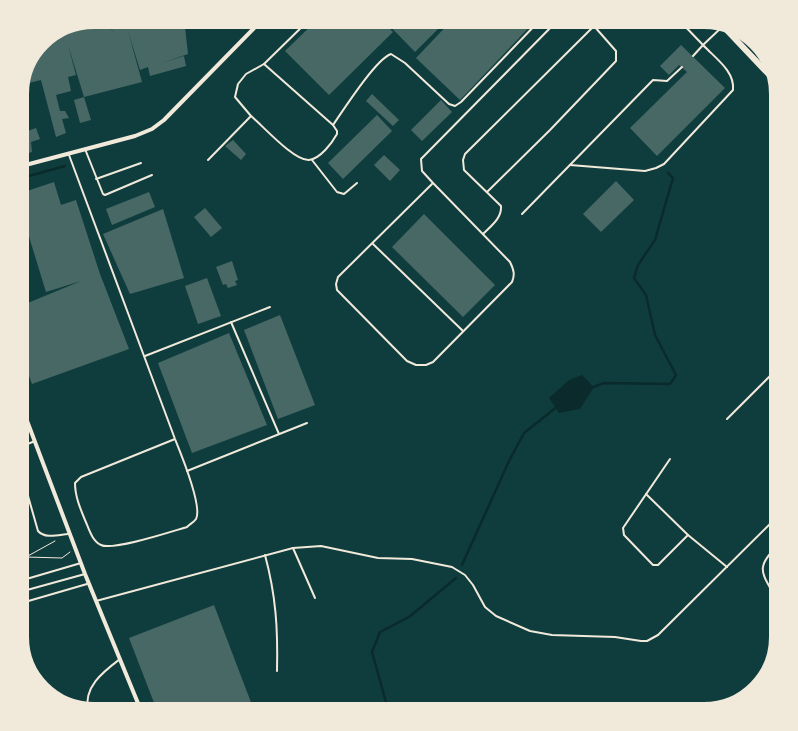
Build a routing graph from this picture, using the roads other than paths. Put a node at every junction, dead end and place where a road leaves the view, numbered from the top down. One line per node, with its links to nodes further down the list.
1 (256, 26): 16 (street)
2 (303, 26): 11 (lane)
3 (534, 26): 15 (lane)
4 (552, 26): 26 (lane)
5 (594, 26): 27 (lane); 27 (lane)
6 (685, 26): 9 (lane)
7 (717, 28): 9 (lane)
8 (727, 30): 13 (highway)
9 (703, 45): 10 (lane); 22 (lane)
10 (693, 56)
11 (264, 64): 14 (lane); 15 (lane)
12 (682, 67): 22 (lane)
13 (768, 74)
14 (251, 116): 18 (lane); 19 (lane)
15 (333, 125): 19 (lane)
16 (85, 149): 17 (street); 24 (lane)
17 (68, 153): 21 (street); 34 (lane)
18 (208, 160)
19 (312, 160): 25 (lane)
20 (141, 163): 24 (lane)
21 (26, 165)
22 (570, 165): 28 (lane)
23 (152, 175): 24 (lane)
24 (96, 179)
25 (357, 183)
26 (432, 183): 29 (lane); 30 (lane)
27 (487, 192): 29 (lane)
28 (522, 214)
29 (483, 234): 33 (lane)
30 (373, 243): 33 (lane); 33 (lane)
31 (270, 307): 32 (lane)
32 (231, 322): 34 (lane); 39 (lane)
33 (463, 331)
34 (145, 356): 40 (lane)
35 (772, 374): 37 (lane)
36 (26, 419): 41 (street)
37 (727, 419)
38 (307, 423): 39 (lane)
39 (279, 434): 44 (lane)
40 (175, 439): 44 (lane); 44 (lane)
41 (35, 440): 42 (lane); 48 (street)
42 (26, 444)
43 (670, 459): 46 (lane)
44 (187, 471)
45 (26, 489): 48 (lane)
46 (646, 494): 49 (lane); 49 (lane)
47 (772, 522): 54 (lane)
48 (71, 534): 53 (street)
49 (688, 535): 54 (lane)
50 (293, 548): 52 (lane); 54 (lane); 60 (lane)
51 (772, 550): 59 (lane)
52 (265, 555): 61 (lane); 64 (lane)
53 (81, 563): 55 (street); 56 (lane)
54 (727, 567)
55 (85, 574): 57 (street); 58 (lane)
56 (26, 579)
57 (90, 584): 61 (street); 62 (lane)
58 (26, 590)
59 (772, 590)
60 (315, 598)
61 (96, 601): 63 (street)
62 (26, 602)
63 (120, 659): 65 (lane); 66 (street)
64 (277, 672)
65 (88, 704)
66 (138, 705)

